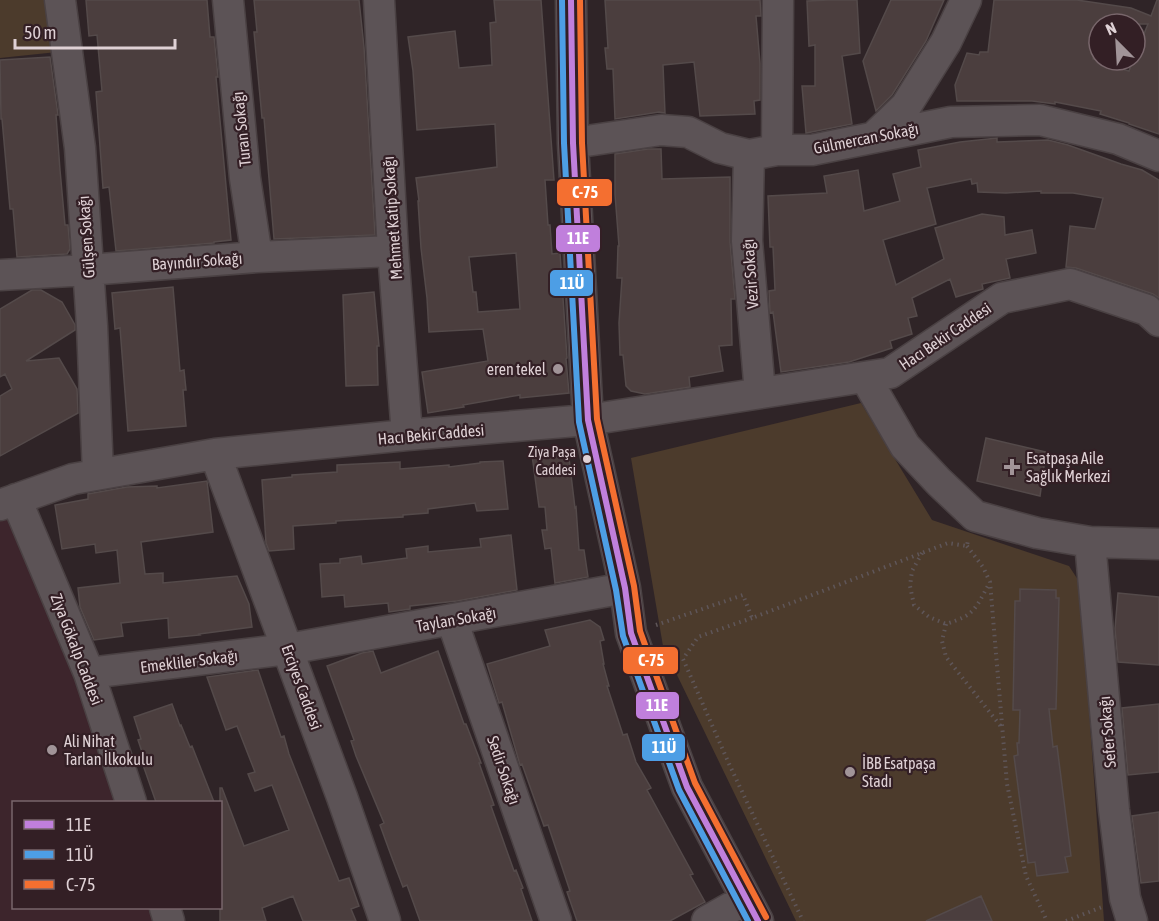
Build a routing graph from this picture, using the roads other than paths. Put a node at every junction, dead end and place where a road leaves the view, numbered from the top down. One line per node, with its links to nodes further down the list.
1 (60, 0): 13 (street, Gülşen Sokağı)
2 (228, 0): 12 (street, Turan Sokağı)
3 (380, 0): 11 (street, Mehmet Katip Sokağı)
4 (571, 0): 8 (street)
5 (778, 0): 9 (street, Vezir Sokağı)
6 (966, 0): 7 (street)
7 (874, 136): 9 (street, Gülmercan Sokağı); 10 (street, Gülmercan Sokağı)
8 (573, 143): 9 (street, Gülmercan Sokağı); 18 (street)
9 (763, 153): 17 (street, Vezir Sokağı)
10 (1159, 156)
11 (393, 251): 12 (street, Bayındır Sokağı); 19 (street, Mehmet Katip Sokağı)
12 (256, 257): 13 (street, Bayındır Sokağı)
13 (88, 270): 14 (street, Bayındır Sokağı); 21 (street, Gülşen Sokağı)
14 (0, 275)
15 (1159, 321): 16 (street, Hacı Bekir Caddesi)
16 (865, 377): 17 (street, Hacı Bekir Caddesi); 23 (street)
17 (760, 393): 18 (street, Hacı Bekir Caddesi)
18 (588, 420): 19 (street, Hacı Bekir Caddesi); 25 (street)
19 (407, 435): 20 (street, Hacı Bekir Caddesi)
20 (215, 454): 21 (street, Hacı Bekir Caddesi); 27 (street, Erciyes Caddesi)
21 (98, 474): 22 (street, Hacı Bekir Caddesi)
22 (8, 502): 28 (street, Ziya Gökalp Caddesi)
23 (1090, 542): 24 (street); 31 (street, Sefer Sokağı)
24 (1159, 544)
25 (625, 588): 26 (street, Taylan Sokağı); 30 (street)
26 (452, 620): 27 (street, Taylan Sokağı); 33 (street, Sedir Sokağı)
27 (288, 650): 28 (street, Emekliler Sokağı); 32 (street, Erciyes Caddesi)
28 (89, 673): 29 (street, Ziya Gökalp Caddesi)
29 (131, 801)
30 (752, 910): 34 (street)
31 (1129, 910)
32 (385, 921)
33 (556, 921)
34 (707, 921)

